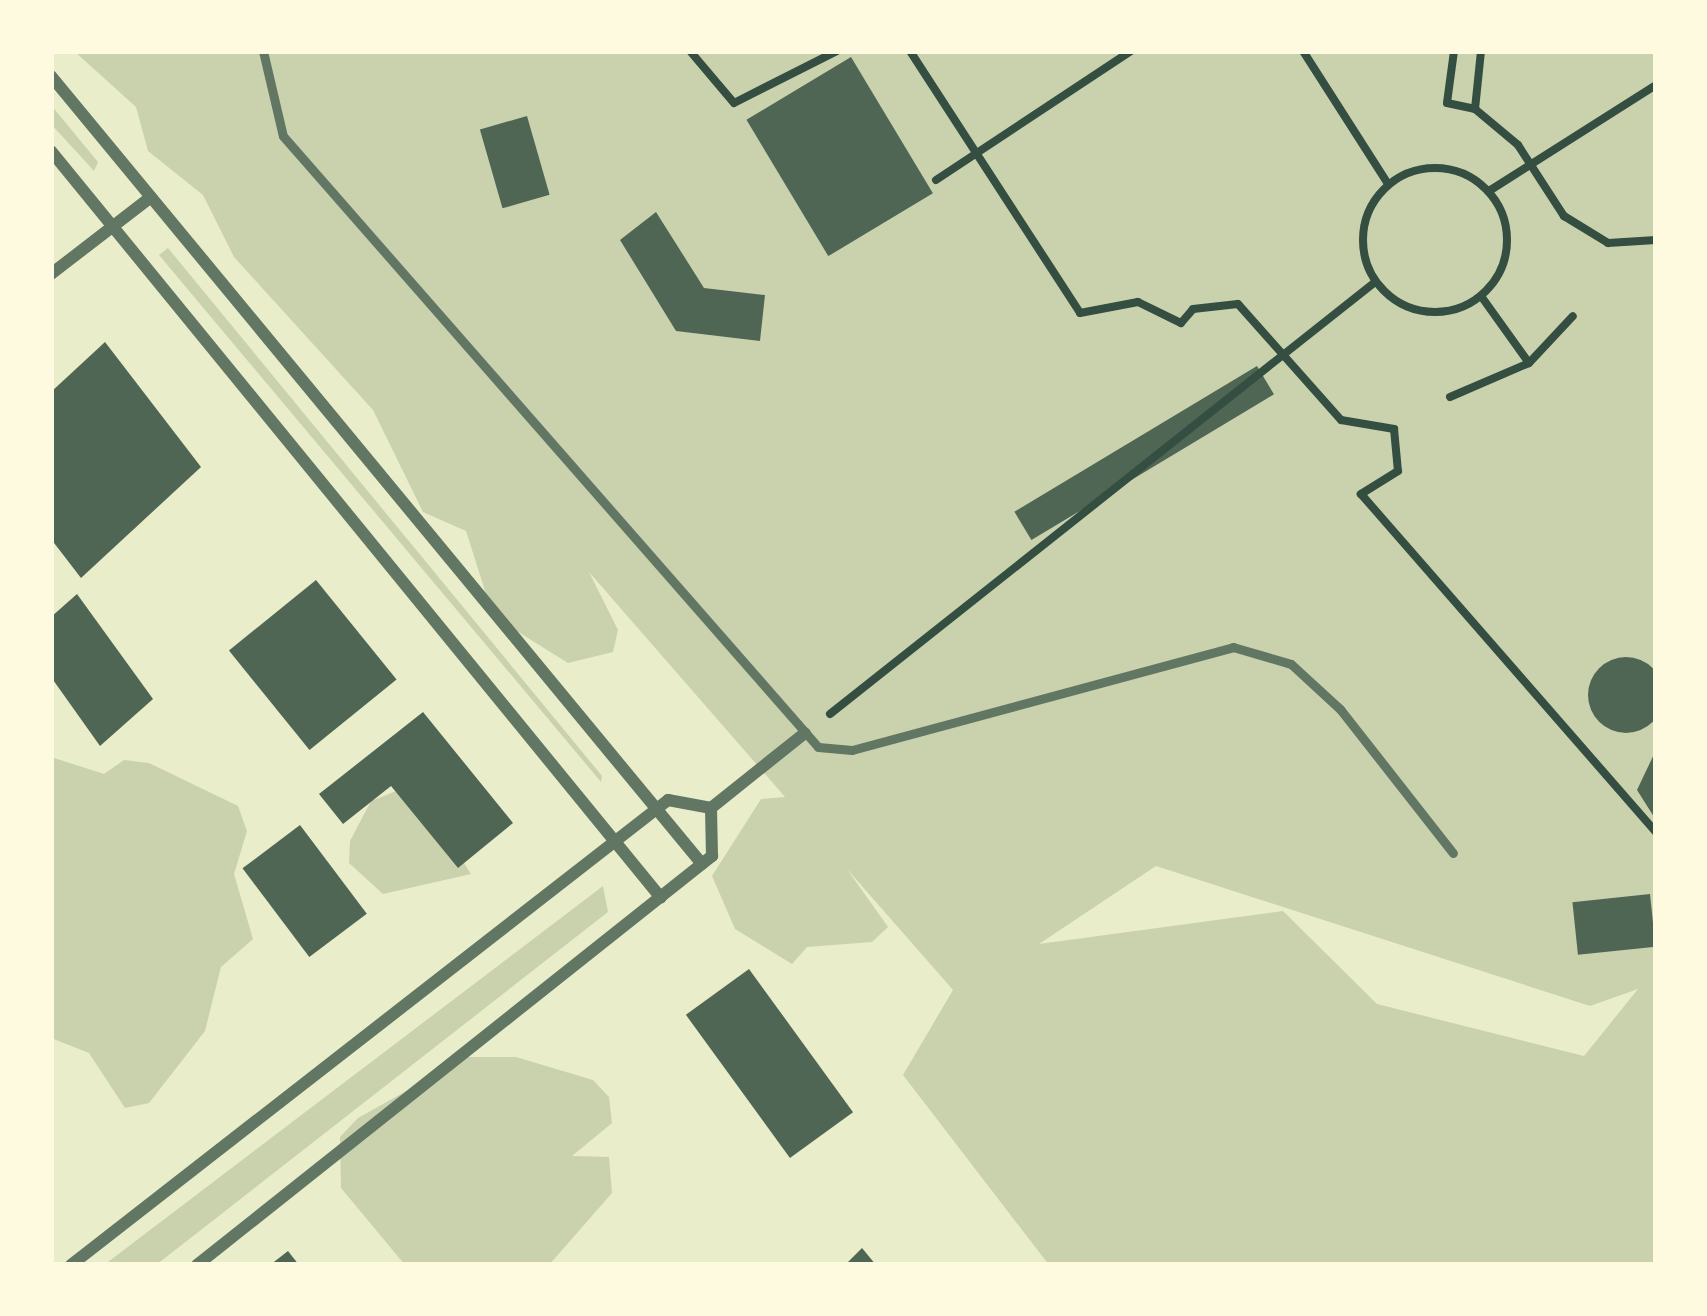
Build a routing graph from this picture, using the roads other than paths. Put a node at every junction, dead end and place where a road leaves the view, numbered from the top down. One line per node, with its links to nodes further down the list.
1 (263, 51): 7 (lane)
2 (51, 76): 4 (street)
3 (51, 151): 5 (street)
4 (151, 196): 5 (street); 9 (street)
5 (112, 226): 6 (street); 10 (street)
6 (51, 274)
7 (805, 733): 8 (street); 11 (lane)
8 (711, 808): 9 (street); 12 (street)
9 (656, 809): 10 (street); 12 (street)
10 (615, 842): 13 (street); 14 (street)
11 (1453, 853)
12 (702, 864): 13 (street)
13 (661, 898): 15 (street)
14 (71, 1265)
15 (197, 1265)

